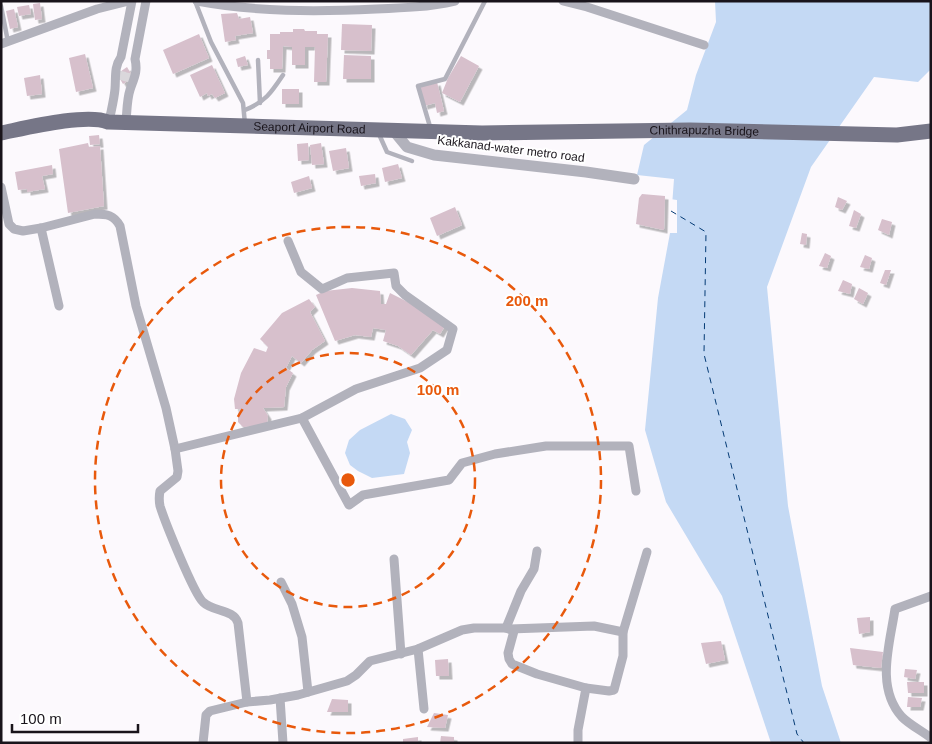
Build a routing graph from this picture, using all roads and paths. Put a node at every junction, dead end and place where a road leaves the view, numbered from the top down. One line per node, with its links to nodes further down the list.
1 (146, 1): 11 (street)
2 (196, 1): 3 (street); 16 (lane)
3 (455, 1)
4 (485, 1): 21 (lane)
5 (563, 1): 9 (street)
6 (127, 2): 8 (street); 10 (street)
7 (1, 6): 8 (lane)
8 (5, 43)
9 (704, 45)
10 (121, 57): 11 (street); 14 (street)
11 (135, 59): 14 (street)
12 (258, 60): 15 (lane)
13 (283, 75): 15 (lane)
14 (123, 85): 17 (street); 18 (street)
15 (260, 103): 16 (lane)
16 (245, 118): 18 (main road, Seaport Airport Road); 19 (main road, Seaport Airport Road)
17 (104, 121): 18 (main road, Seaport Airport Road); 24 (main road, Seaport Airport Road); 25 (main road)
18 (126, 121)
19 (377, 129): 20 (main road, Seaport Airport Road); 26 (lane)
20 (393, 130): 21 (main road, Seaport Airport Road); 27 (street, Kakkanad-water metro road)
21 (431, 131): 23 (main road, Seaport Airport Road)
22 (931, 131): 23 (main road, Chithrapuzha Bridge)
23 (511, 132)
24 (1, 133)
25 (1, 142)
26 (412, 161)
27 (634, 179)
28 (1, 187): 29 (street)
29 (41, 228): 31 (street); 33 (street)
30 (288, 242): 32 (street)
31 (59, 306)
32 (302, 418): 33 (street); 34 (street)
33 (175, 449): 47 (street)
34 (636, 491)
35 (537, 551): 40 (street)
36 (647, 552): 41 (street)
37 (394, 559): 43 (street)
38 (281, 582): 45 (street)
39 (931, 596): 49 (street)
40 (508, 629): 41 (street); 42 (street); 44 (street)
41 (623, 632): 44 (street)
42 (418, 649): 43 (street); 48 (street)
43 (401, 654): 45 (street)
44 (586, 688): 52 (street)
45 (308, 692): 46 (street)
46 (280, 698): 47 (street); 51 (street)
47 (247, 702): 50 (street)
48 (424, 709)
49 (931, 738)
50 (203, 743)
51 (283, 743)
52 (578, 743)

